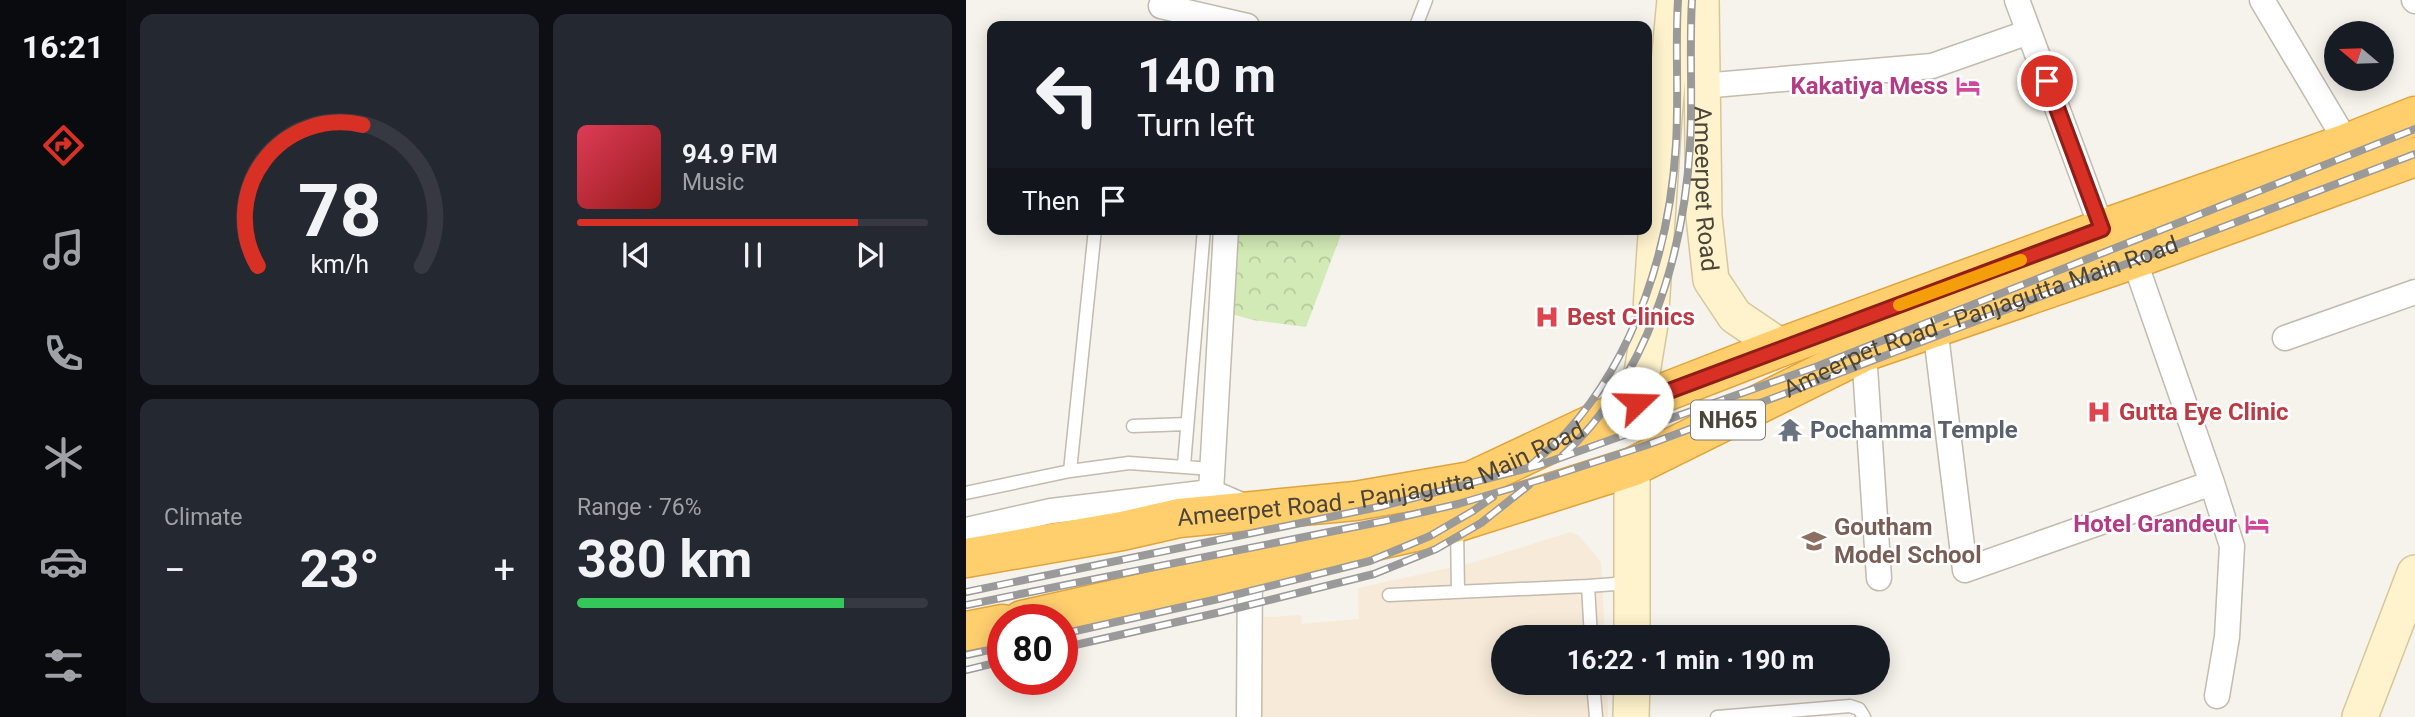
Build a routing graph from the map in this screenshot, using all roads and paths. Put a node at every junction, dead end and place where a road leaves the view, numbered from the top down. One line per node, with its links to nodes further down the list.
1 (1426, 0): 8 (lane)
2 (1675, 0): 11 (main road, Ameerpet Road)
3 (1701, 0): 10 (main road, Ameerpet Road)
4 (2017, 0): 9 (street)
5 (2262, 0): 13 (street)
6 (1161, 6): 7 (street)
7 (1225, 21)
8 (1418, 21)
9 (2029, 32): 10 (street); 15 (street)
10 (1702, 86): 22 (main road, Ameerpet Road)
11 (1655, 114): 24 (main road, Ameerpet Road)
12 (2415, 116): 13 (highway, Ameerpet Road - Panjagutta Main Road / NH65)
13 (2347, 143): 15 (highway, Ameerpet Road - Panjagutta Main Road / NH65)
14 (2415, 157): 18 (highway, Ameerpet Road - Panjagutta Main Road / NH65)
15 (2102, 229): 22 (highway, Ameerpet Road - Panjagutta Main Road / NH65)
16 (1095, 235): 29 (lane)
17 (1218, 242): 25 (lane); 30 (street)
18 (2134, 259): 20 (highway, Ameerpet Road - Panjagutta Main Road / NH65); 31 (street)
19 (2415, 292): 21 (street)
20 (1935, 327): 23 (highway, Ameerpet Road - Panjagutta Main Road / NH65); 31 (street)
21 (2285, 338)
22 (1781, 347): 24 (highway, Ameerpet Road - Panjagutta Main Road / NH65)
23 (1864, 352): 28 (highway, Ameerpet Road - Panjagutta Main Road / NH65); 39 (street)
24 (1637, 403): 33 (highway, Ameerpet Road - Panjagutta Main Road / NH65)
25 (1187, 424): 26 (lane); 27 (lane)
26 (1133, 426)
27 (1184, 465): 29 (lane); 30 (lane)
28 (1632, 467): 34 (highway, Ameerpet Road - Panjagutta Main Road / NH65); 40 (main road)
29 (1070, 471): 32 (lane)
30 (1212, 480): 33 (street); 35 (street)
31 (2212, 482): 51 (street)
32 (966, 493)
33 (1254, 510): 36 (highway, Ameerpet Road - Panjagutta Main Road / NH65)
34 (1457, 522): 37 (highway, Ameerpet Road - Panjagutta Main Road / NH65); 42 (lane)
35 (966, 530)
36 (966, 558)
37 (1250, 567): 44 (highway, Ameerpet Road - Panjagutta Main Road / NH65); 52 (street)
38 (2415, 573): 57 (main road)
39 (1880, 578)
40 (1632, 583): 41 (lane); 46 (main road)
41 (1588, 586): 42 (lane); 45 (lane)
42 (1458, 592): 43 (lane)
43 (1389, 595)
44 (1078, 607)
45 (1590, 625)
46 (1632, 625)
47 (987, 627): 48 (highway)
48 (966, 631)
49 (1594, 695): 53 (lane)
50 (1632, 695): 54 (main road)
51 (2217, 696)
52 (1248, 717)
53 (1595, 717)
54 (1631, 717)
55 (1717, 717): 56 (lane)
56 (1864, 717)
57 (2360, 717)

